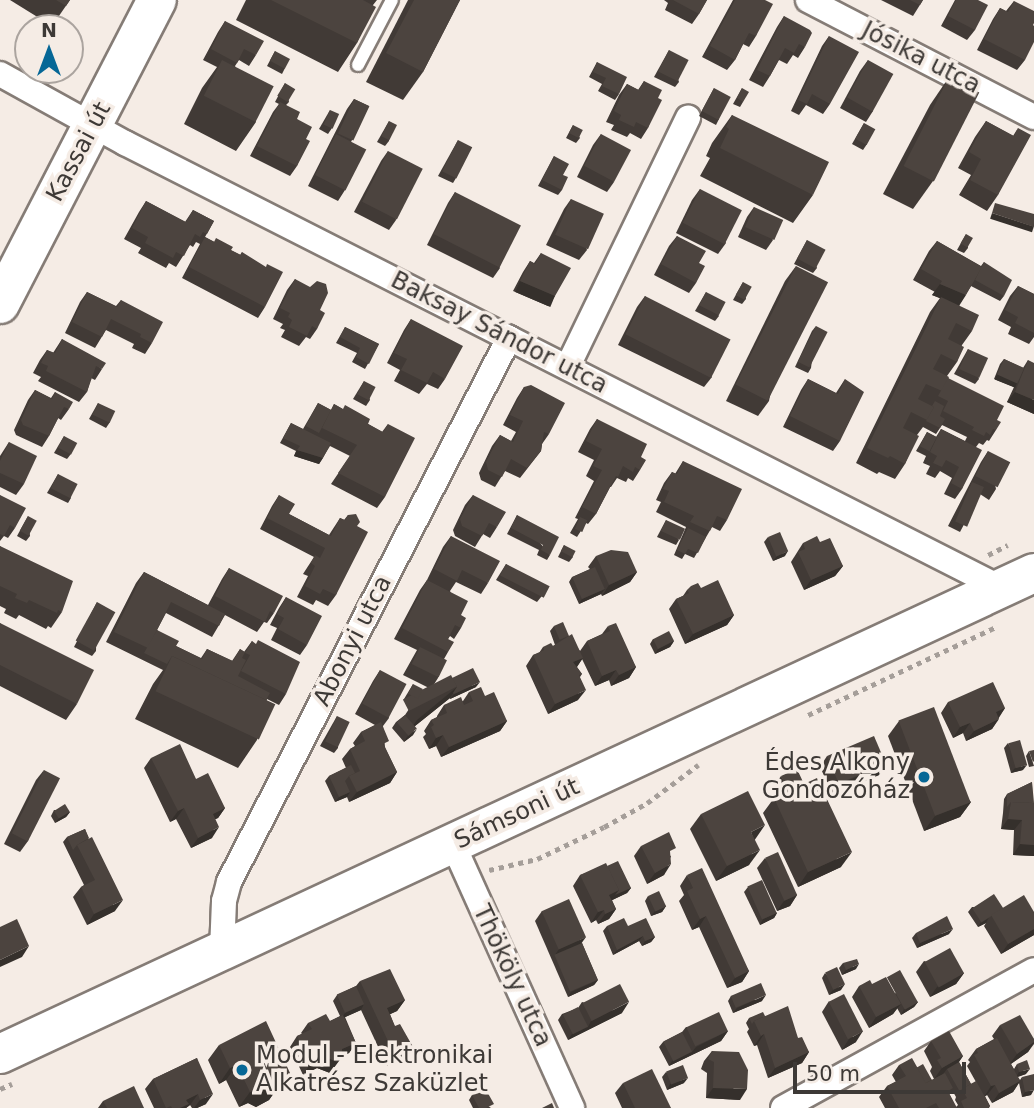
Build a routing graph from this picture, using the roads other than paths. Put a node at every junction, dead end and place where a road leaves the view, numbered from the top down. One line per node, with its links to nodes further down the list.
1 (158, 0): 8 (main road, Kassai út)
2 (392, 0): 4 (lane)
3 (808, 0): 6 (street, Jósika utca)
4 (358, 65)
5 (0, 74): 8 (street, Baksay Sándor utca)
6 (1034, 117)
7 (688, 118): 11 (street)
8 (92, 126): 9 (main road, Kassai út); 10 (street, Baksay Sándor utca)
9 (0, 304)
10 (509, 338): 11 (street, Baksay Sándor utca); 14 (street, Abonyi utca)
11 (568, 366): 12 (street, Baksay Sándor utca)
12 (1012, 595): 13 (main road, Sámsoni út)
13 (460, 860): 14 (main road, Sámsoni út); 17 (street, Thököly utca)
14 (222, 951): 16 (main road, Sámsoni út)
15 (1034, 970): 18 (street)
16 (12, 1066)
17 (572, 1108)
18 (783, 1108)

